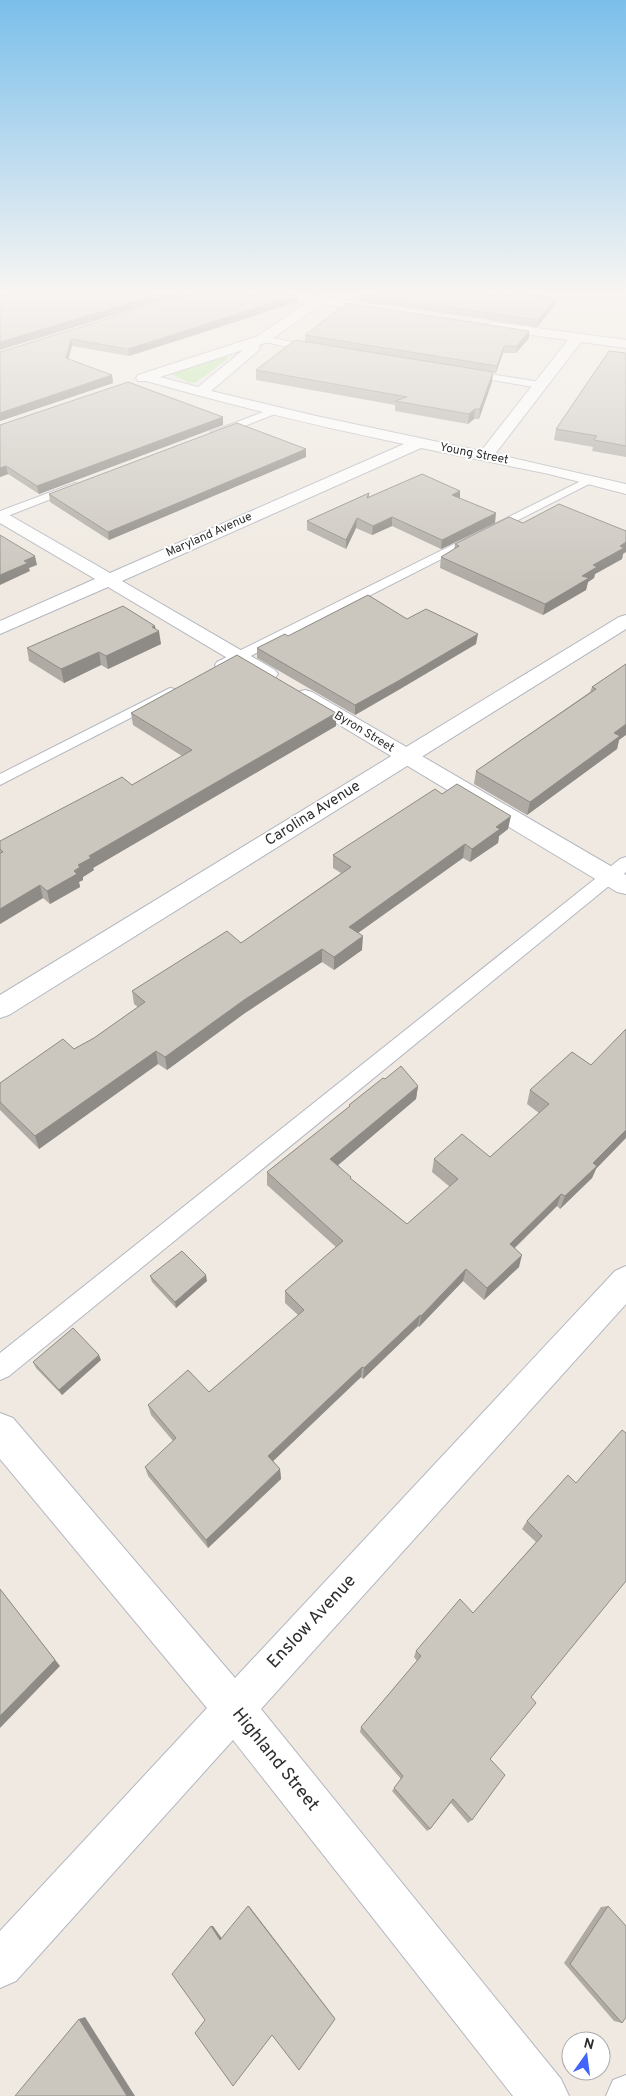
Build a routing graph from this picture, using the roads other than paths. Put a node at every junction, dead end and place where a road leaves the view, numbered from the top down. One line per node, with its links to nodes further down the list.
1 (179, 387): 4 (street, Young Street)
2 (207, 387): 4 (street)
3 (539, 387): 8 (street)
4 (200, 393): 5 (street, Young Street)
5 (276, 410): 6 (lane); 7 (street, Young Street)
6 (202, 438)
7 (420, 443): 8 (street, Young Street); 13 (street, Maryland Avenue)
8 (485, 456): 9 (street, Young Street)
9 (591, 479): 11 (street, Young Street); 16 (lane)
10 (83, 483): 12 (lane)
11 (626, 489)
12 (0, 515): 13 (street, Byron Street)
13 (106, 580): 15 (street, Maryland Avenue); 16 (street, Byron Street)
14 (626, 621): 19 (street, Carolina Avenue)
15 (0, 628)
16 (239, 657): 17 (lane); 19 (street, Byron Street)
17 (212, 670)
18 (186, 684): 20 (lane)
19 (406, 757): 22 (street, Byron Street); 23 (street, Carolina Avenue)
20 (0, 780)
21 (626, 863): 22 (lane)
22 (618, 881): 25 (lane)
23 (0, 1008)
24 (626, 1281): 27 (street, Enslow Avenue)
25 (0, 1368)
26 (0, 1431): 27 (street, Highland Street)
27 (234, 1708): 28 (street, Enslow Avenue); 30 (street, Highland Street)
28 (0, 1965)
29 (626, 2093): 31 (lane)
30 (544, 2096)
31 (624, 2096)

